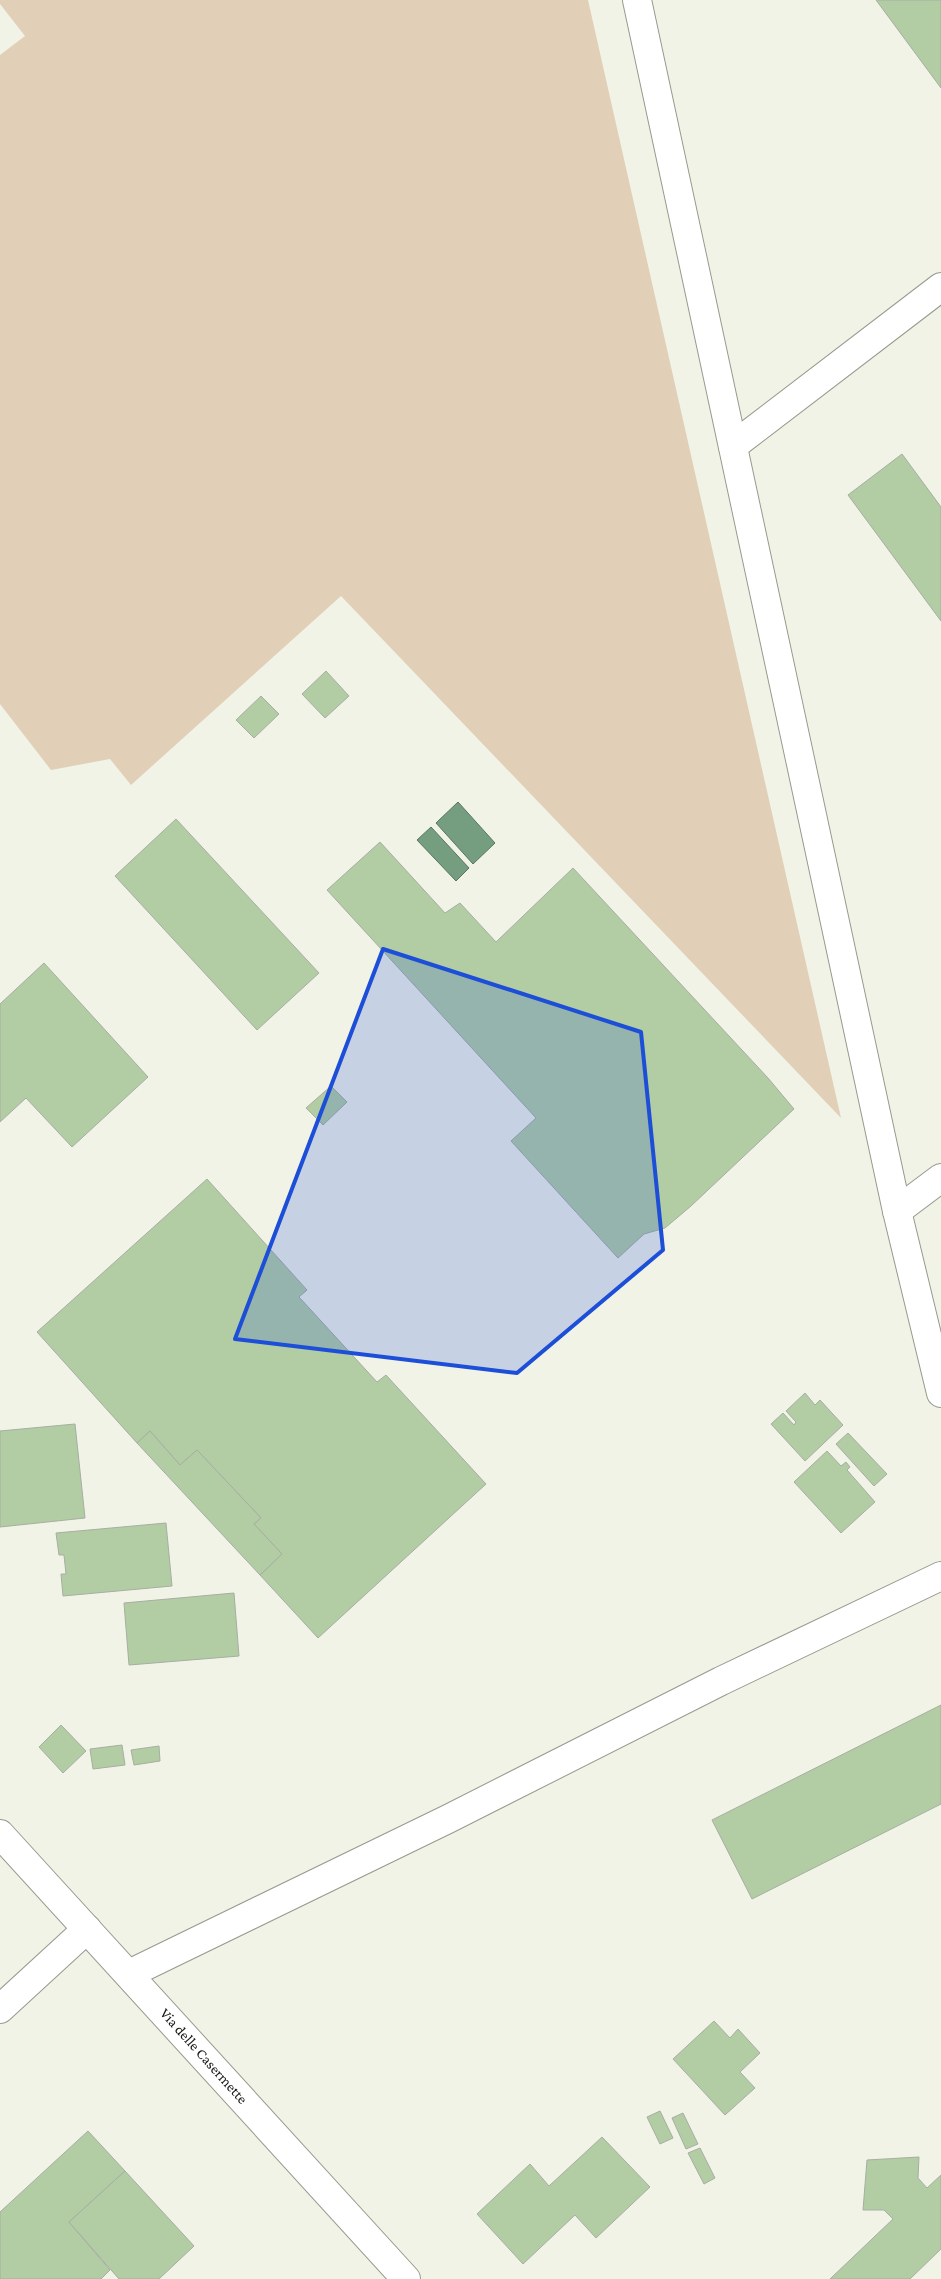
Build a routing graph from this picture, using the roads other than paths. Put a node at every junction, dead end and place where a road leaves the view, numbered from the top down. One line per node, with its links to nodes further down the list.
1 (637, 0): 3 (street)
2 (941, 287): 3 (street)
3 (733, 446): 5 (street)
4 (941, 1178): 5 (street)
5 (897, 1211): 6 (street)
6 (941, 1393)
7 (941, 1576): 10 (street)
8 (0, 1834): 9 (street, Via delle Casermette)
9 (87, 1929): 10 (street, Via delle Casermette); 11 (street)
10 (130, 1974): 12 (street, Via delle Casermette)
11 (0, 2009)
12 (406, 2279)

